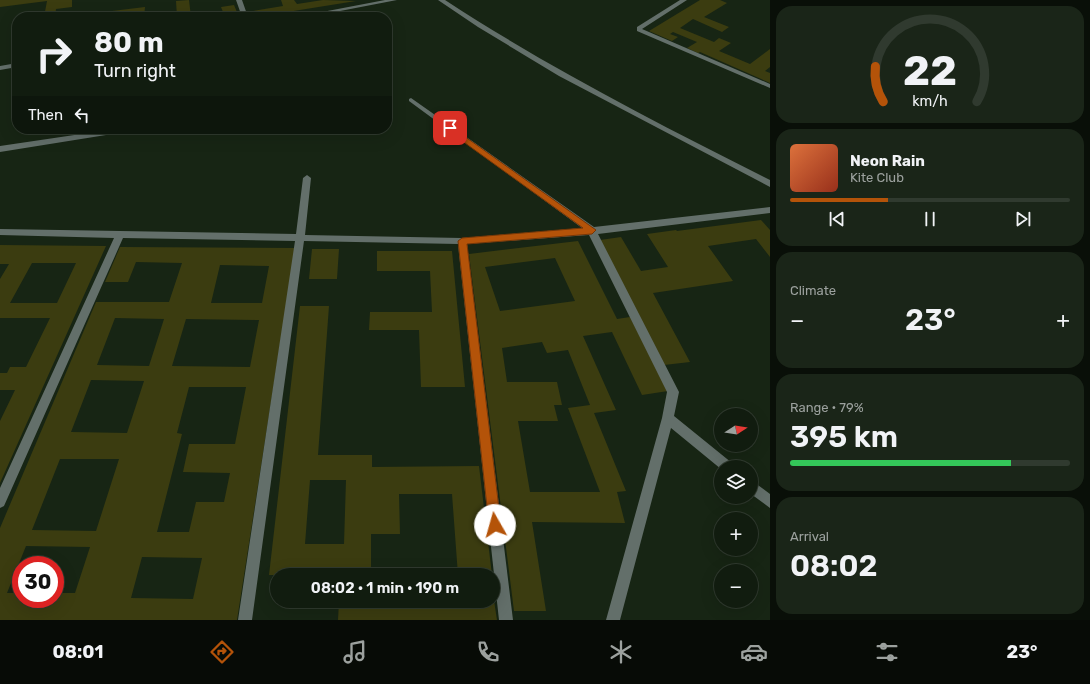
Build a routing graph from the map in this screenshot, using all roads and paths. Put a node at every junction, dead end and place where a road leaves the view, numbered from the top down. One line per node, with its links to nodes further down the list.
1 (239, 0): 5 (street)
2 (394, 0): 6 (street)
3 (441, 0): 14 (street)
4 (684, 0): 9 (street)
5 (243, 12)
6 (328, 12)
7 (12, 66): 8 (street)
8 (0, 68)
9 (770, 86)
10 (411, 100): 16 (street)
11 (100, 134): 12 (street)
12 (0, 150)
13 (307, 178): 19 (street)
14 (770, 184)
15 (770, 210): 16 (street)
16 (592, 230): 20 (street); 21 (street)
17 (0, 232): 18 (street)
18 (120, 235): 19 (street); 24 (street)
19 (300, 238): 20 (street); 26 (street)
20 (462, 241): 27 (street)
21 (668, 418): 22 (street); 28 (street)
22 (719, 460)
23 (758, 492): 25 (street)
24 (0, 502)
25 (770, 502)
26 (245, 620)
27 (506, 620)
28 (613, 620)

